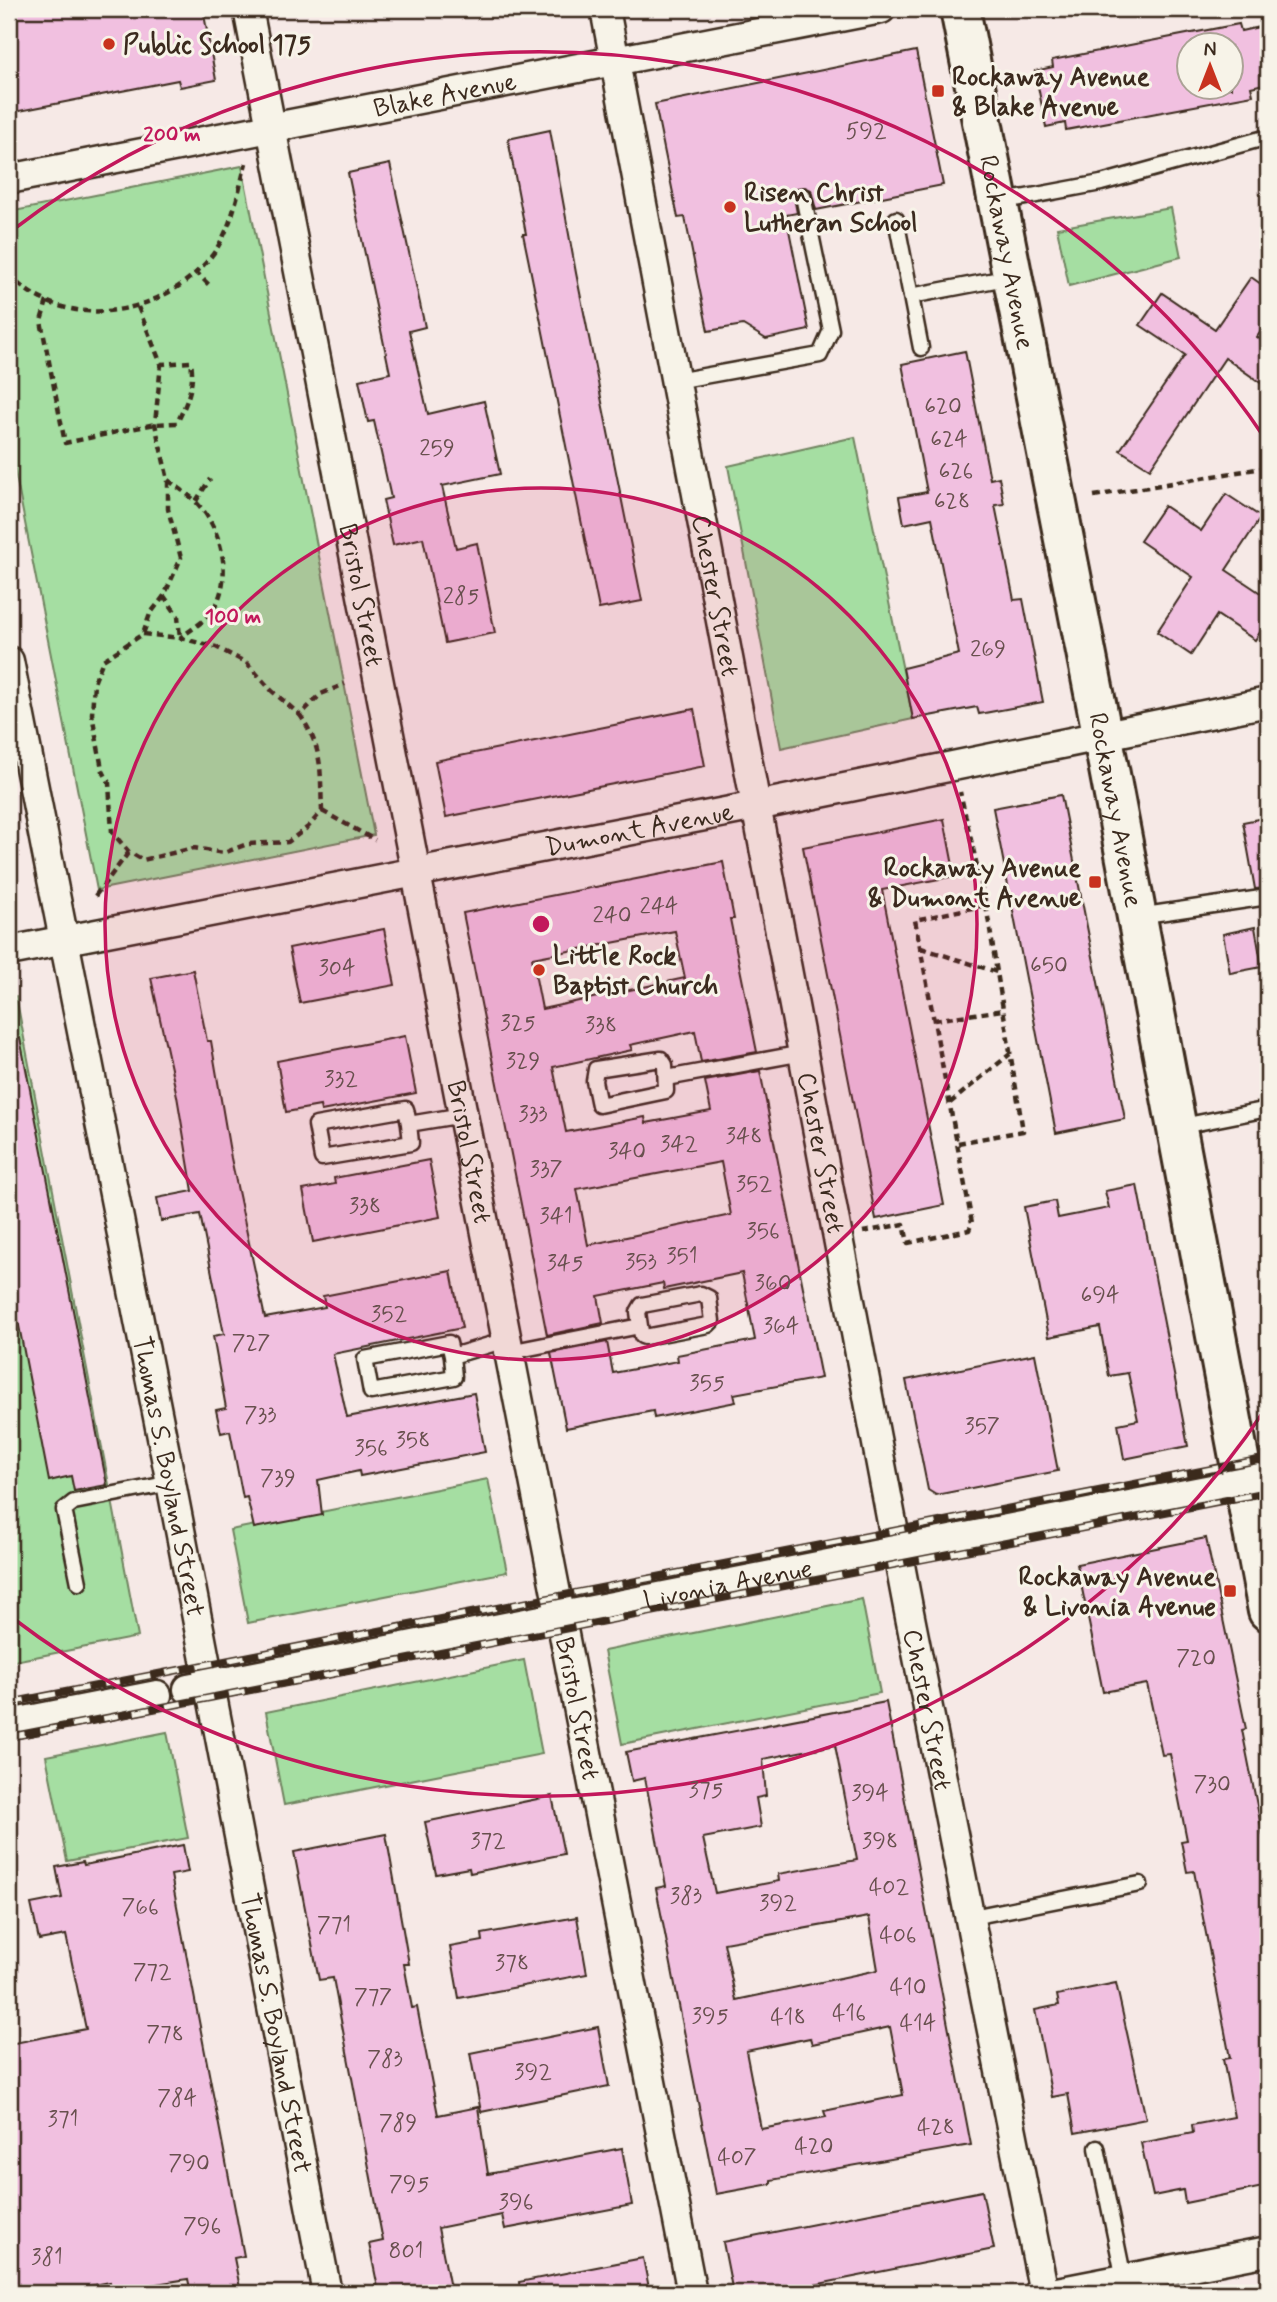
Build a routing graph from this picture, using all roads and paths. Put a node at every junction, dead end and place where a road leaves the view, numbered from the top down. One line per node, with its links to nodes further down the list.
1 (248, 9): 6 (street, Bristol Street)
2 (605, 9): 5 (street, Chester Street)
3 (881, 9): 5 (street, Blake Avenue)
4 (960, 9): 11 (street, Rockaway Avenue)
5 (616, 61): 6 (street, Blake Avenue); 22 (street, Chester Street)
6 (271, 128): 9 (street, Blake Avenue); 42 (street, Bristol Street)
7 (1268, 137): 11 (lane)
8 (246, 163): 13 (path)
9 (9, 179)
10 (803, 196): 22 (lane)
11 (998, 202): 15 (street, Rockaway Avenue)
12 (896, 219): 17 (lane)
13 (195, 271): 16 (path); 19 (path)
14 (9, 275): 18 (path)
15 (1012, 277): 17 (lane); 36 (street, Rockaway Avenue)
16 (209, 285)
17 (911, 296): 20 (lane)
18 (47, 301): 19 (path); 23 (path)
19 (138, 307): 21 (path)
20 (921, 348)
21 (161, 364): 23 (path); 23 (path)
22 (676, 381): 38 (street, Chester Street)
23 (155, 424): 26 (path)
24 (1268, 467): 27 (path)
25 (210, 478): 28 (path)
26 (168, 480): 28 (path); 29 (path)
27 (1094, 496)
28 (196, 501): 31 (path)
29 (164, 596): 30 (path); 31 (path)
30 (143, 634): 31 (path); 41 (path)
31 (180, 638): 35 (path)
32 (9, 661): 47 (street, Thomas S. Boyland Street)
33 (345, 684): 35 (path)
34 (1268, 702): 36 (street, Dumont Avenue)
35 (300, 715): 39 (path)
36 (1102, 735): 37 (street, Dumont Avenue); 46 (street, Rockaway Avenue)
37 (953, 766): 38 (street, Dumont Avenue); 45 (path)
38 (756, 806): 42 (street, Dumont Avenue); 53 (street, Chester Street)
39 (322, 811): 40 (path); 41 (path)
40 (375, 840)
41 (129, 852): 43 (path)
42 (416, 872): 47 (street, Dumont Avenue); 58 (street, Bristol Street)
43 (95, 896)
44 (1268, 897): 46 (lane)
45 (986, 905): 48 (path); 50 (path)
46 (1137, 917): 60 (street, Rockaway Avenue)
47 (63, 940): 49 (street, Dumont Avenue); 67 (street, Thomas S. Boyland Street)
48 (921, 948): 50 (path); 52 (path)
49 (9, 951)
50 (997, 972): 51 (path)
51 (1003, 1010): 52 (path); 54 (path)
52 (934, 1020): 56 (path)
53 (803, 1053): 55 (lane); 62 (street, Chester Street)
54 (1010, 1053): 56 (path); 61 (path)
55 (667, 1078): 55 (lane)
56 (950, 1103): 61 (path)
57 (1268, 1109): 60 (lane)
58 (463, 1115): 59 (lane); 64 (street, Bristol Street)
59 (408, 1124): 59 (lane)
60 (1177, 1127): 66 (street, Rockaway Avenue)
61 (958, 1143): 62 (path)
62 (838, 1237): 68 (street, Chester Street)
63 (640, 1326): 63 (lane); 64 (lane)
64 (508, 1346): 65 (lane); 71 (street, Bristol Street)
65 (452, 1356): 65 (lane)
66 (1256, 1480): 68 (street, Livonia Avenue); 70 (street, Rockaway Avenue)
67 (172, 1483): 69 (lane); 72 (street, Thomas S. Boyland Street)
68 (898, 1551): 71 (street, Livonia Avenue); 76 (street, Chester Street)
69 (79, 1583)
70 (1268, 1611)
71 (560, 1616): 72 (street, Livonia Avenue); 81 (street, Bristol Street)
72 (198, 1687): 80 (street, Thomas S. Boyland Street)
73 (158, 1695): 74 (street)
74 (9, 1724)
75 (1140, 1884): 76 (lane)
76 (972, 1917): 82 (street, Chester Street)
77 (1097, 2148): 79 (lane)
78 (1268, 2251): 79 (street)
79 (1124, 2279): 83 (street)
80 (327, 2293)
81 (692, 2293)
82 (1044, 2293)
83 (1052, 2293)

